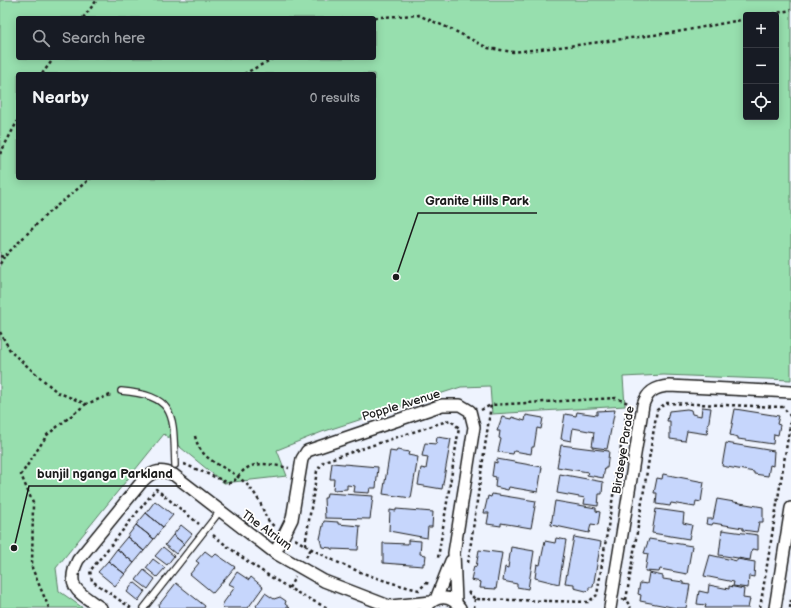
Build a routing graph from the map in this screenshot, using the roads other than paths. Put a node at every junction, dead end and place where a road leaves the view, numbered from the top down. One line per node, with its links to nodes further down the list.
1 (121, 391): 3 (lane)
2 (791, 392): 9 (street, Birdseye Parade)
3 (172, 469): 5 (street, The Atrium); 12 (street)
4 (791, 508): 14 (street)
5 (220, 511): 7 (street, The Atrium); 13 (lane)
6 (454, 552): 7 (street, Popple Avenue); 8 (street, Popple Avenue); 10 (street, Popple Avenue)
7 (275, 553): 11 (street, The Atrium)
8 (431, 603): 10 (street, The Atrium); 11 (street, The Atrium)
9 (611, 603)
10 (458, 605)
11 (392, 607)
12 (101, 608)
13 (144, 608)
14 (775, 608)

